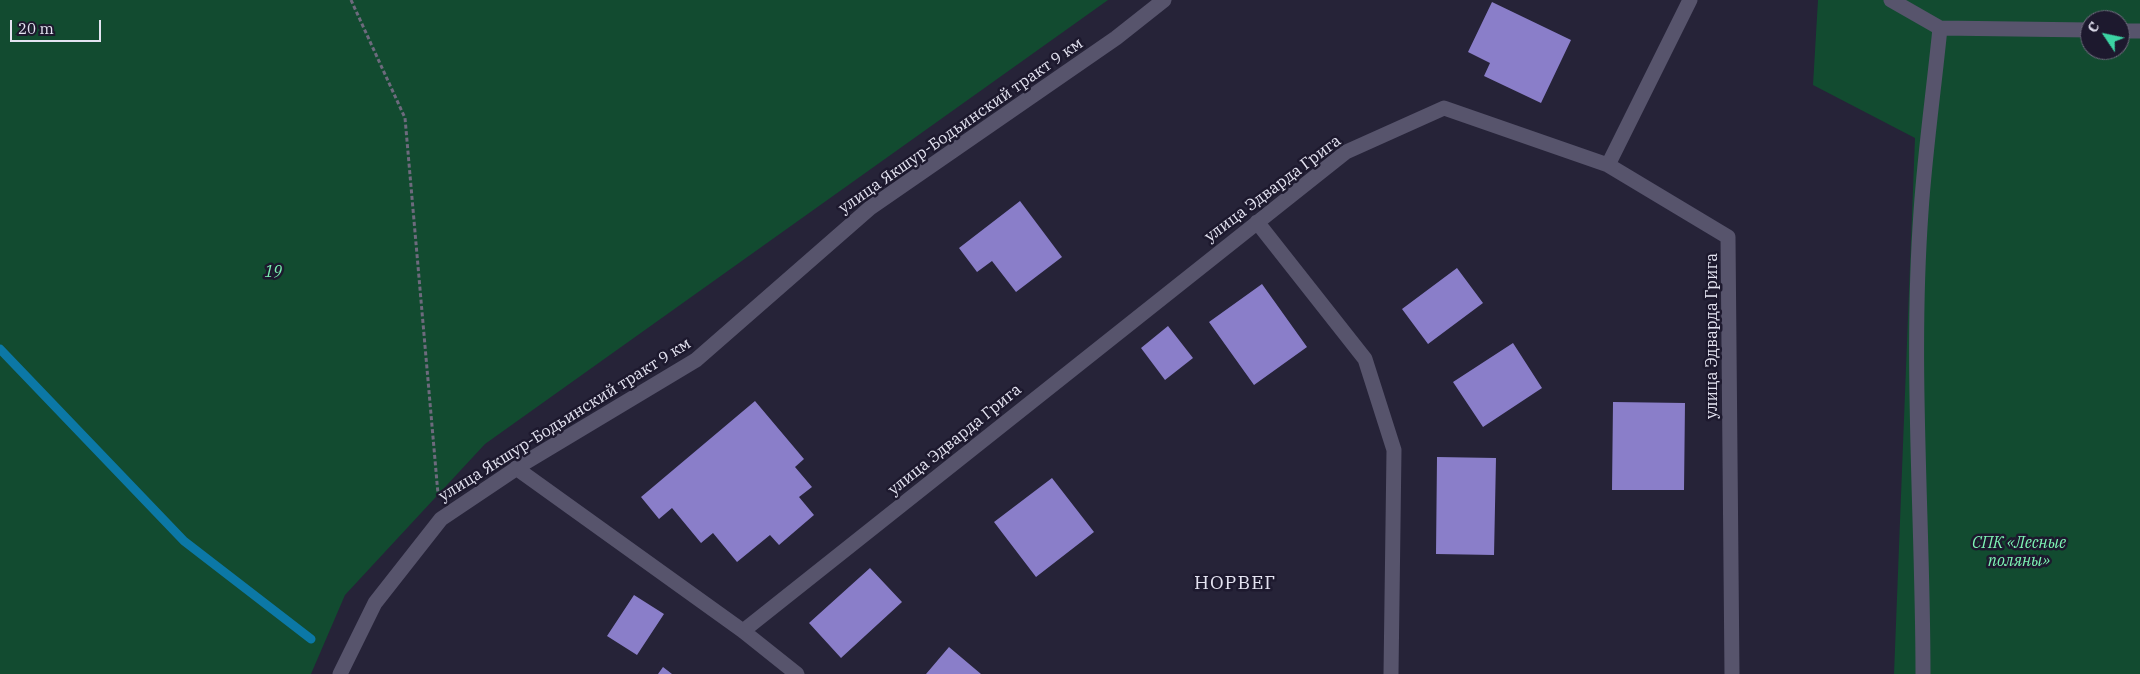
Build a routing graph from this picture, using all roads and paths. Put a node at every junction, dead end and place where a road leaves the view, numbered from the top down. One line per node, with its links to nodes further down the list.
1 (351, 0): 10 (path)
2 (1164, 0): 9 (street, улица Якшур-Бодьинский тракт 9 км)
3 (1690, 0): 7 (street)
4 (1890, 0): 5 (street)
5 (1940, 28): 6 (street); 16 (street)
6 (2080, 30)
7 (1608, 164): 8 (street, улица Эдварда Грига); 15 (street, улица Эдварда Грига)
8 (1257, 222): 11 (street, улица Эдварда Грига); 14 (street)
9 (516, 468): 10 (street, улица Якшур-Бодьинский тракт 9 км); 11 (street)
10 (441, 519): 12 (street, улица Якшур-Бодьинский тракт 9 км)
11 (743, 630): 13 (street)
12 (340, 674)
13 (797, 674)
14 (1391, 674)
15 (1732, 674)
16 (1922, 674)

